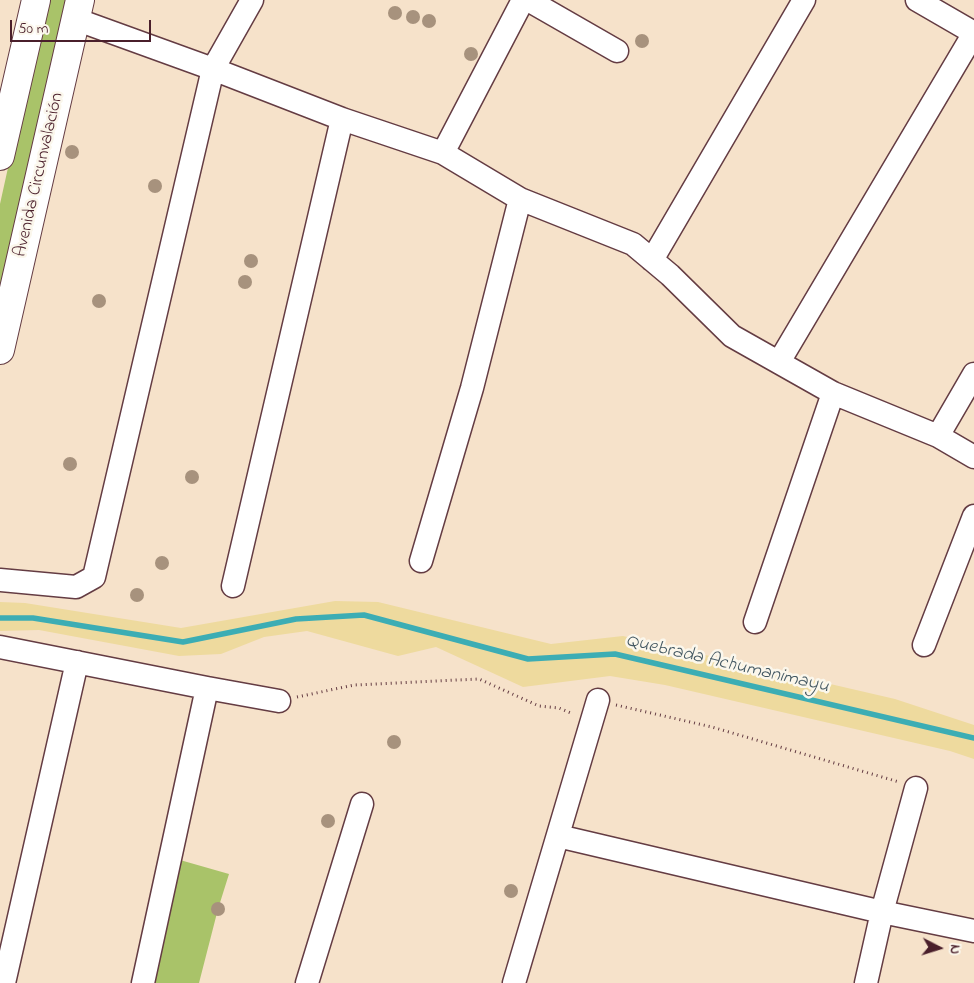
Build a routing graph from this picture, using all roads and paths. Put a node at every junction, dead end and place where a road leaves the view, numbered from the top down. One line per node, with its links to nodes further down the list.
1 (36, 0): 13 (main road)
2 (252, 0): 10 (street)
3 (523, 0): 12 (street)
4 (528, 0): 9 (street)
5 (804, 0): 15 (street)
6 (917, 0): 8 (street)
7 (77, 9): 10 (street); 16 (main road, Avenida Circunvalación)
8 (974, 33): 17 (street)
9 (617, 51)
10 (213, 69): 11 (street); 24 (street)
11 (342, 119): 12 (street); 25 (street)
12 (442, 153): 14 (street)
13 (0, 156)
14 (520, 199): 15 (street); 23 (street)
15 (652, 260): 17 (street)
16 (0, 350)
17 (779, 362): 19 (street)
18 (974, 374): 20 (street)
19 (833, 393): 20 (street); 26 (street)
20 (938, 436): 21 (street)
21 (974, 457)
22 (974, 516): 27 (street)
23 (421, 561)
24 (0, 580)
25 (233, 586)
26 (755, 622)
27 (924, 646)
28 (0, 647): 29 (street)
29 (77, 662): 30 (street); 39 (street)
30 (208, 688): 31 (street); 40 (street)
31 (279, 700): 33 (path)
32 (598, 700): 33 (street); 34 (path)
33 (592, 722): 36 (street)
34 (916, 788): 37 (street)
35 (362, 804): 41 (street)
36 (558, 836): 37 (street); 42 (street)
37 (882, 912): 38 (street); 43 (street)
38 (974, 931)
39 (4, 983)
40 (143, 983)
41 (307, 983)
42 (514, 983)
43 (866, 983)

